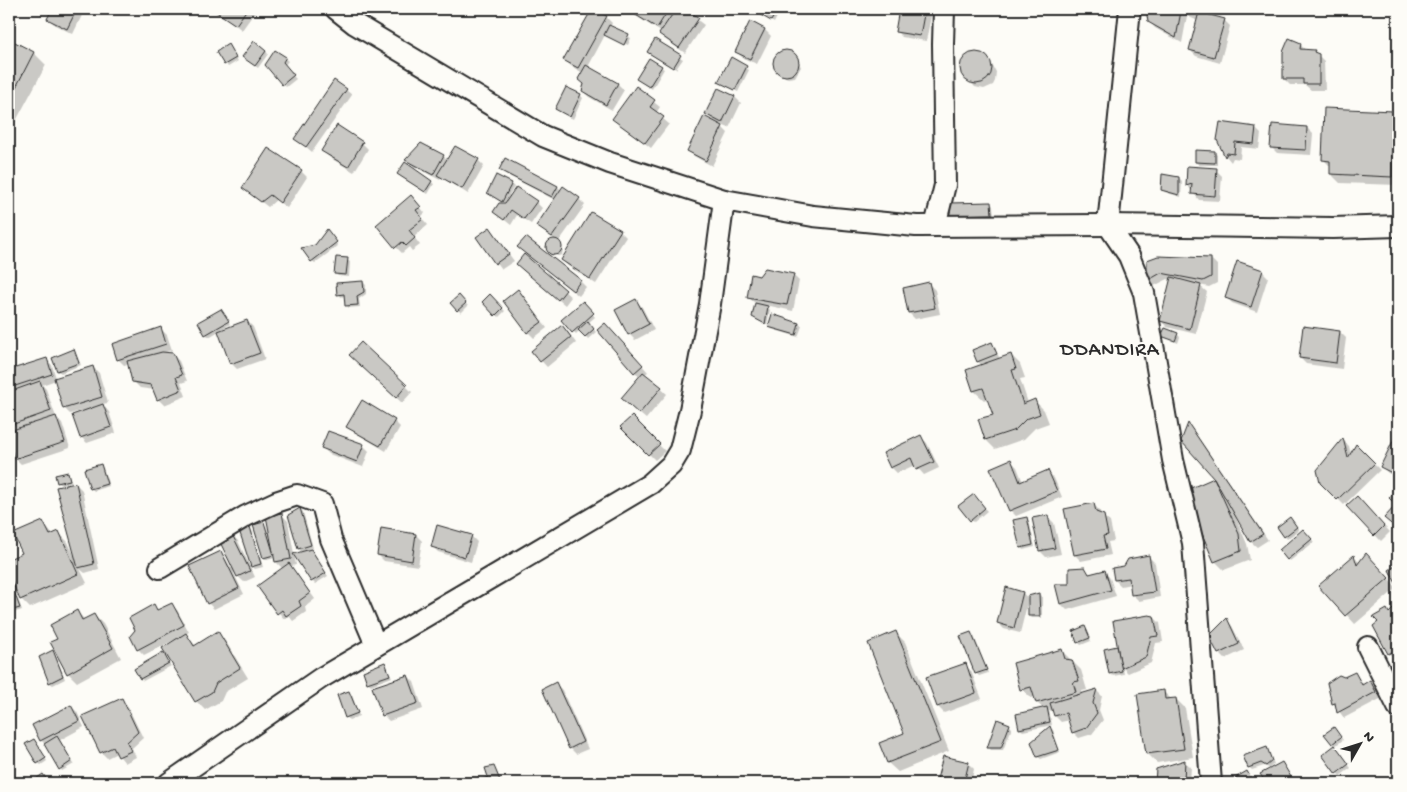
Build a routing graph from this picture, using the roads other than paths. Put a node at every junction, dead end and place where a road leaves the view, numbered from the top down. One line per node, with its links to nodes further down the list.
1 (336, 9): 4 (street)
2 (944, 9): 6 (street)
3 (1130, 9): 5 (street)
4 (724, 200): 6 (street); 9 (street)
5 (1108, 225): 6 (street); 7 (street); 13 (street)
6 (935, 226)
7 (1398, 226)
8 (160, 568): 9 (street)
9 (376, 645): 12 (street)
10 (1368, 647): 11 (street)
11 (1398, 707)
12 (169, 783)
13 (1211, 783)

